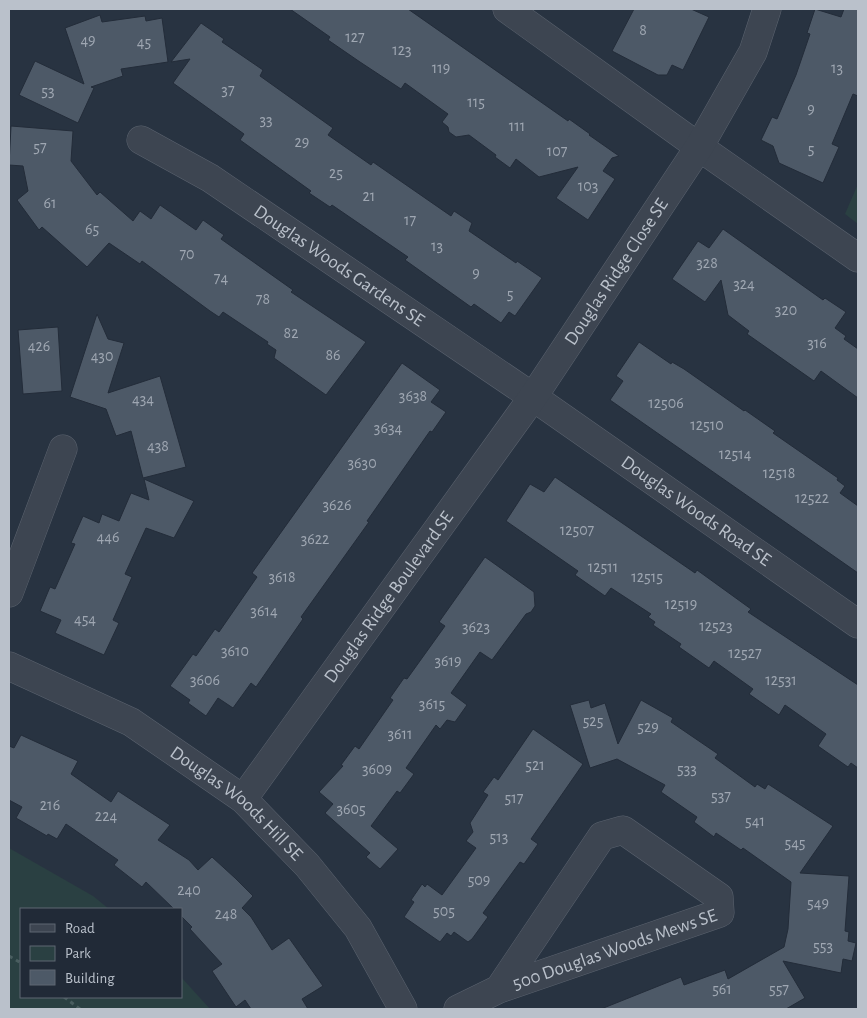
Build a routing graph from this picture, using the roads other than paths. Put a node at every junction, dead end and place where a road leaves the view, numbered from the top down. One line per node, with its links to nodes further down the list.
1 (506, 9): 4 (street)
2 (767, 9): 4 (street, Douglas Ridge Close SE)
3 (141, 140): 6 (street, Douglas Woods Gardens SE)
4 (699, 147): 5 (street); 6 (street, Douglas Ridge Close SE)
5 (858, 258)
6 (533, 397): 9 (street, Douglas Woods Road SE); 11 (street, Douglas Ridge Boulevard SE)
7 (63, 449): 8 (street)
8 (9, 593)
9 (858, 624)
10 (9, 666): 11 (street, Douglas Woods Hill SE)
11 (243, 799): 13 (street, Douglas Woods Hill SE)
12 (499, 989): 12 (street, 500 Douglas Woods Mews SE); 14 (street, 500 Douglas Woods Mews SE)
13 (403, 1009)
14 (458, 1009)

